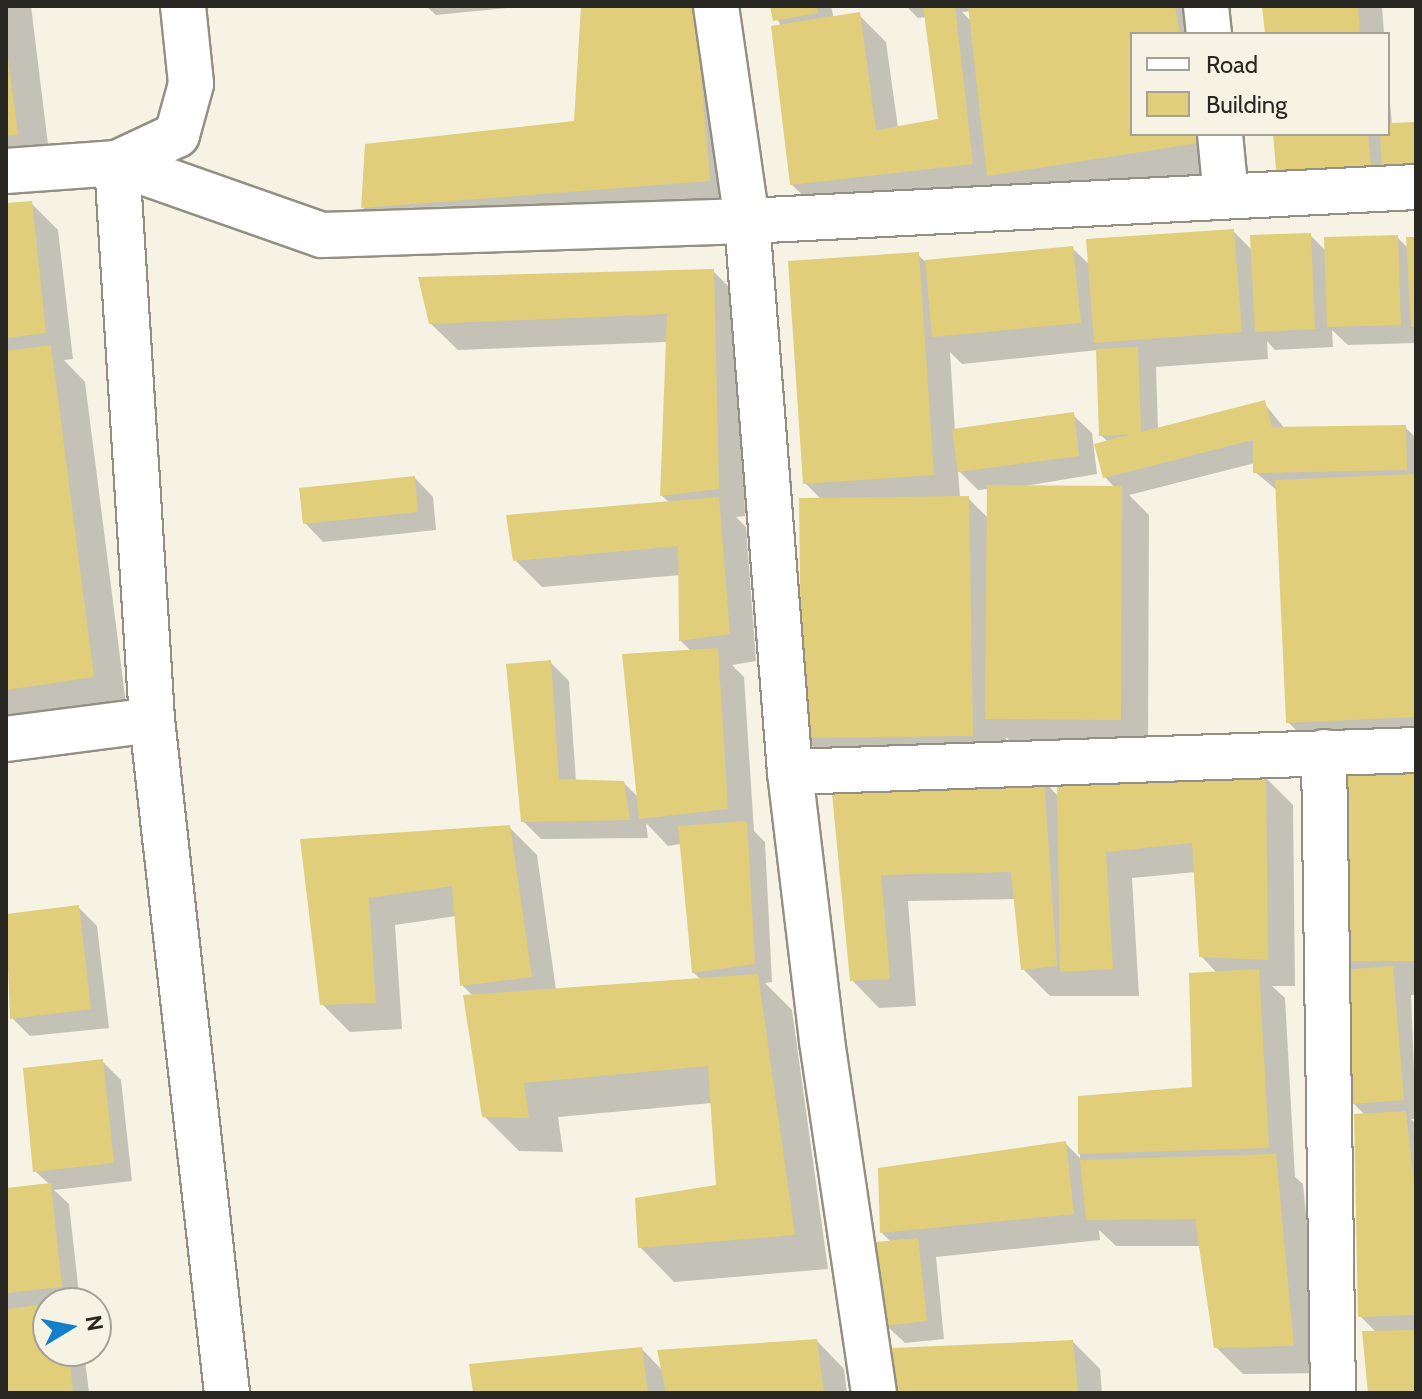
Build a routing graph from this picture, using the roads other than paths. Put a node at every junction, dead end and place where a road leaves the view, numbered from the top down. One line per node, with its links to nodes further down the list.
1 (183, 6): 6 (street)
2 (716, 6): 10 (street)
3 (1206, 6): 4 (street)
4 (1209, 32)
5 (1220, 136): 9 (street)
6 (117, 163): 7 (street); 10 (street); 11 (street)
7 (6, 171)
8 (1416, 187): 9 (street)
9 (1226, 196): 10 (street)
10 (747, 221): 15 (street)
11 (152, 720): 12 (street); 16 (street)
12 (6, 739)
13 (1416, 750): 14 (street)
14 (1324, 752): 15 (street); 18 (street)
15 (790, 772): 17 (street)
16 (227, 1393)
17 (874, 1393)
18 (1333, 1393)

